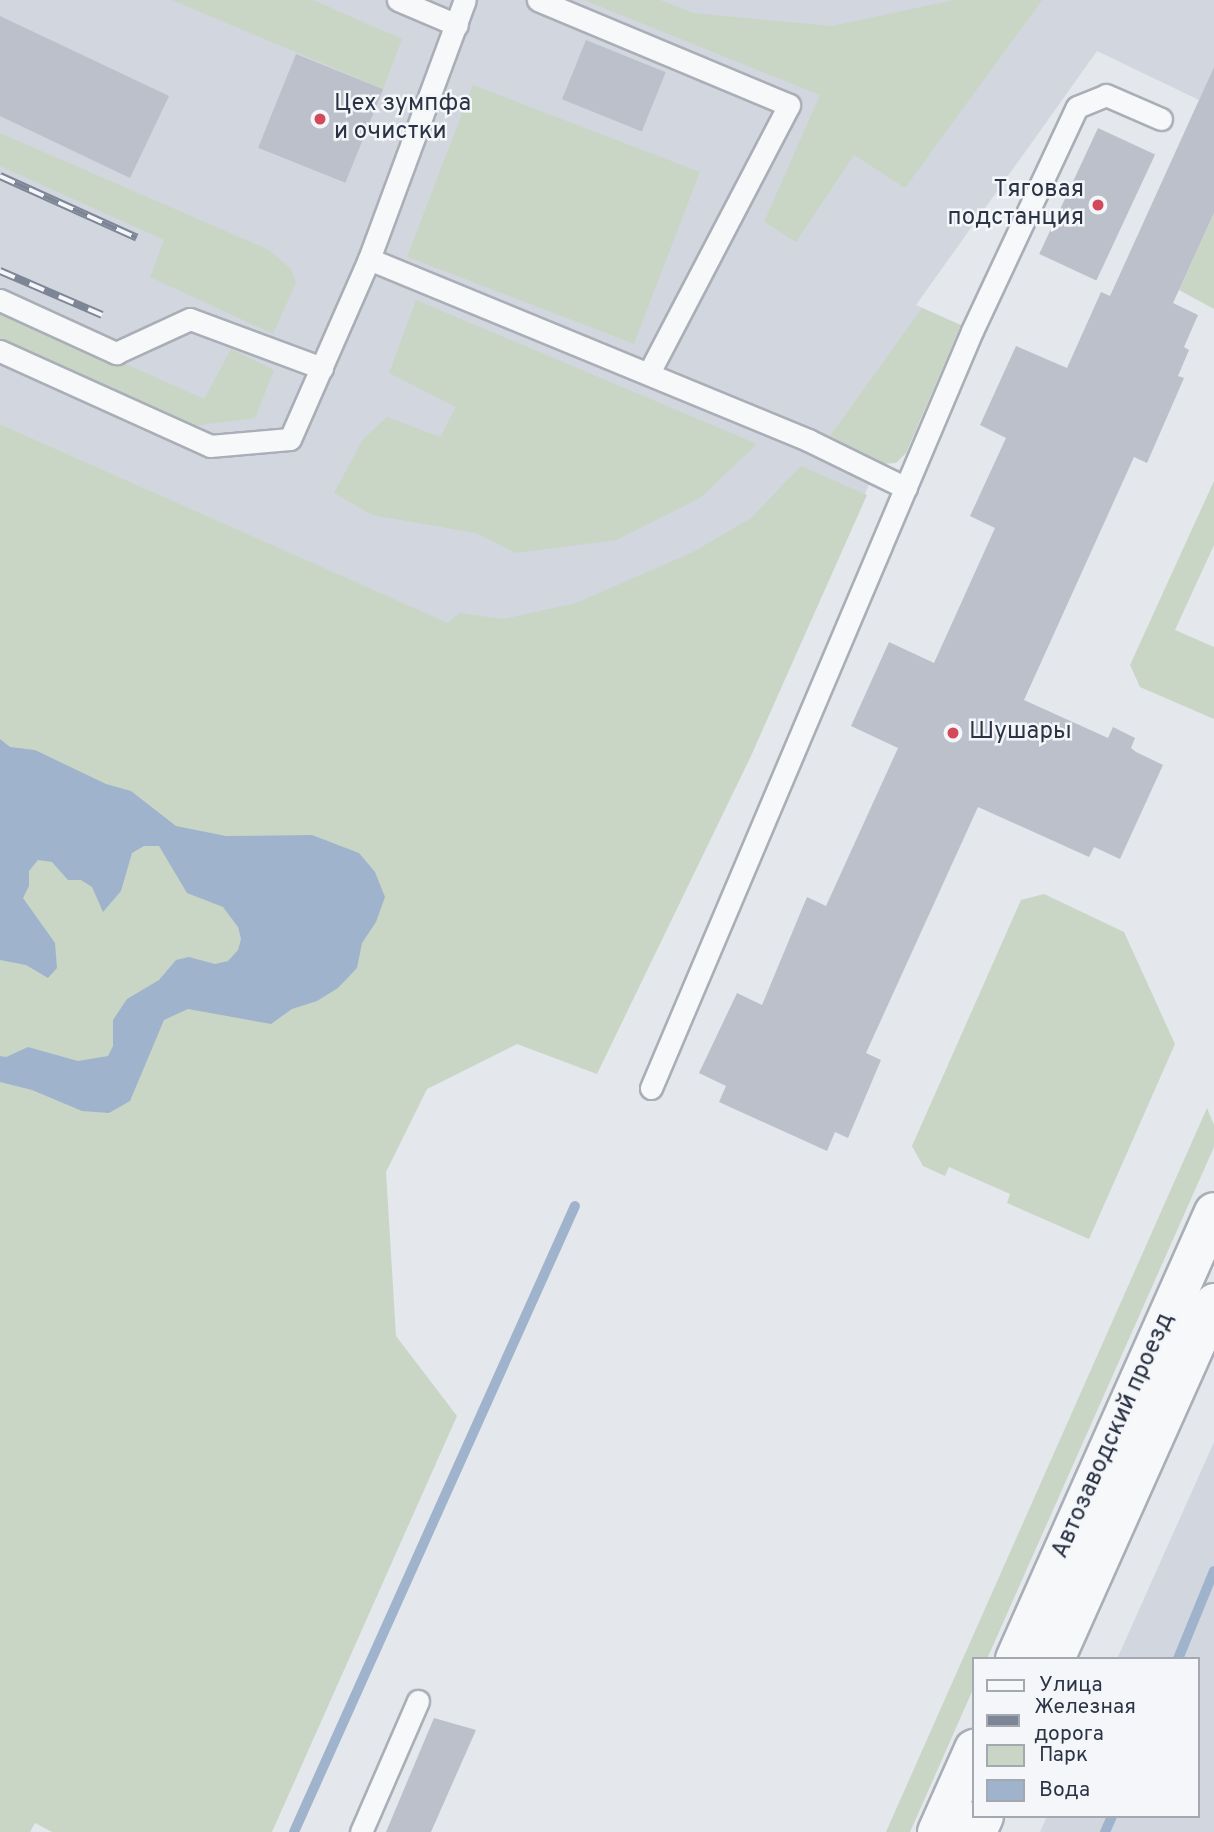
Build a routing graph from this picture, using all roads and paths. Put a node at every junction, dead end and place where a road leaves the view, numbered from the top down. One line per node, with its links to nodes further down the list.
1 (397, 0): 4 (lane)
2 (465, 0): 4 (lane)
3 (538, 0): 10 (lane)
4 (457, 25): 6 (lane)
5 (1161, 119): 11 (lane)
6 (369, 259): 9 (lane); 10 (lane)
7 (0, 300): 9 (lane)
8 (0, 351): 9 (lane)
9 (322, 368)
10 (649, 373): 11 (lane)
11 (906, 488): 12 (lane)
12 (651, 1088)
13 (1214, 1212): 15 (street, Автозаводский проезд)
14 (1214, 1303): 16 (street, Автозаводский проезд)
15 (1016, 1657)
16 (1056, 1657)
17 (418, 1701): 19 (lane)
18 (972, 1753): 20 (street)
19 (361, 1832)
20 (937, 1832)

